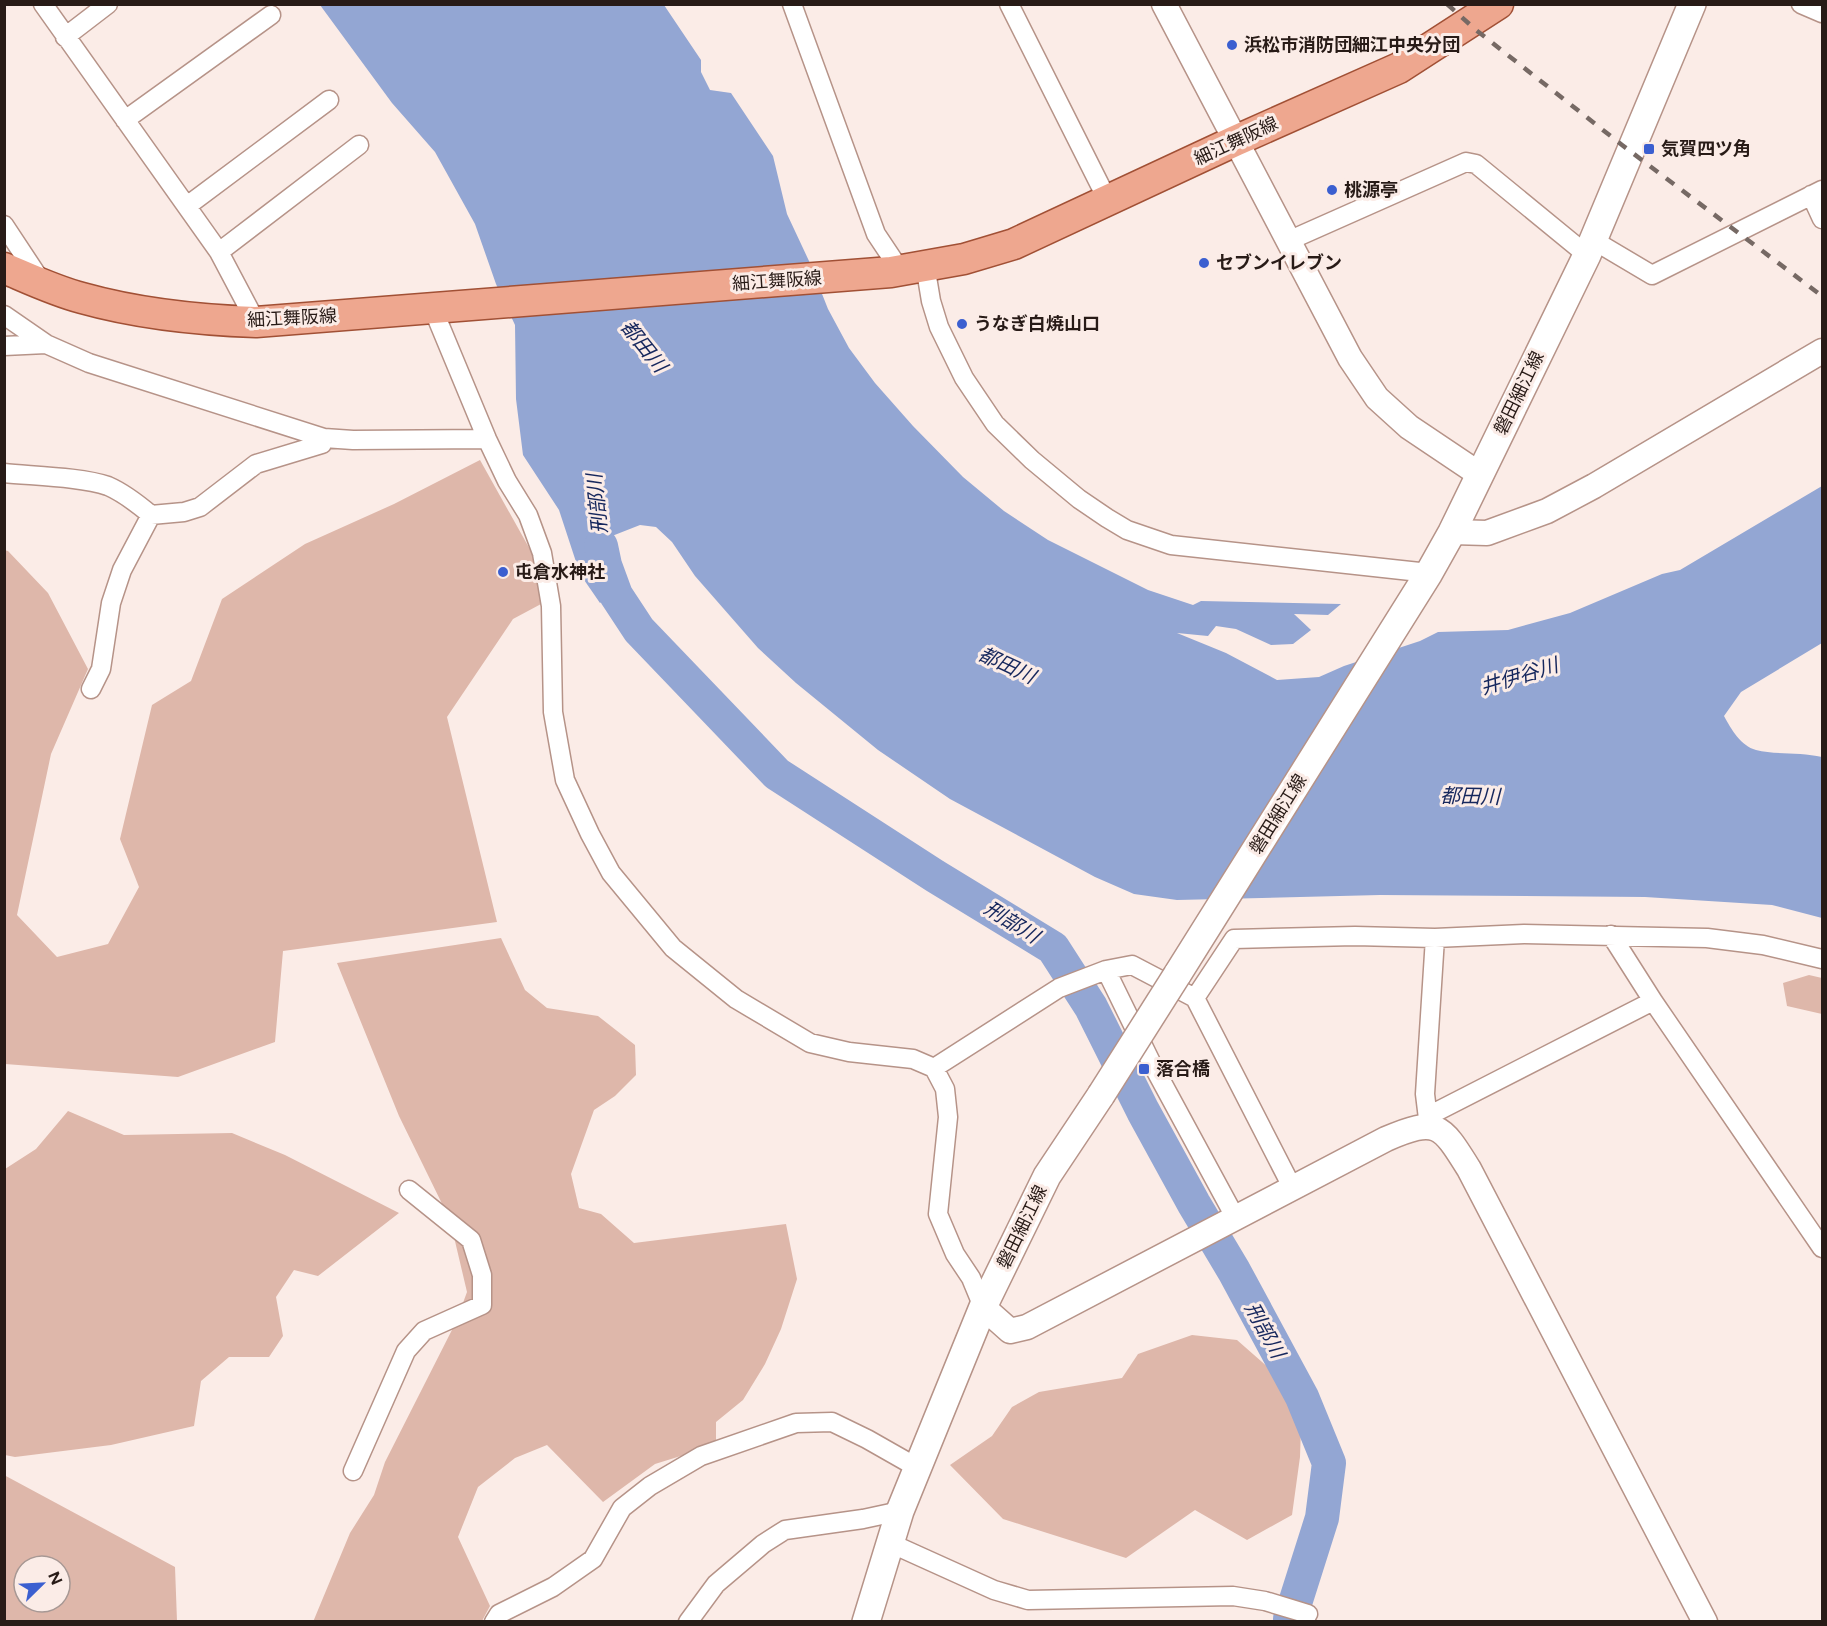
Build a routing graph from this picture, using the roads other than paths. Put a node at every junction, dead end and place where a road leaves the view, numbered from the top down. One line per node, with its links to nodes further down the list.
1 (43, 4): 11 (street)
2 (108, 4): 11 (street)
3 (792, 4): 25 (street)
4 (1009, 4): 17 (street)
5 (1164, 4): 14 (street)
6 (1692, 4): 22 (main road, 磐田細江線)
7 (1801, 4): 9 (street)
8 (1487, 7): 14 (main road, 細江舞阪線)
9 (1822, 13)
10 (271, 15): 13 (street)
11 (65, 37): 13 (street)
12 (329, 100): 18 (street)
13 (125, 120): 18 (street)
14 (1235, 141): 17 (main road, 細江舞阪線); 21 (street)
15 (359, 145): 23 (street)
16 (1817, 193): 19 (street); 22 (street)
17 (1108, 201): 25 (main road, 細江舞阪線)
18 (187, 206): 23 (street)
19 (1822, 219)
20 (4, 225): 26 (street)
21 (1288, 240): 22 (street); 36 (street)
22 (1590, 248): 36 (main road, 磐田細江線)
23 (219, 252): 29 (street)
24 (4, 268): 26 (main road, 細江舞阪線)
25 (905, 269): 27 (main road, 細江舞阪線); 39 (street)
26 (43, 284): 29 (main road, 細江舞阪線)
27 (443, 308): 29 (main road, 細江舞阪線); 34 (street)
28 (4, 315): 30 (street)
29 (256, 322)
30 (46, 344): 31 (street); 33 (street)
31 (4, 346)
32 (1822, 351): 38 (street)
33 (324, 438): 34 (street); 37 (street)
34 (487, 439): 47 (street)
35 (4, 473): 37 (street)
36 (1479, 474): 38 (main road, 磐田細江線)
37 (151, 515): 40 (street)
38 (1452, 532): 39 (main road, 磐田細江線)
39 (1425, 580): 53 (main road, 磐田細江線, bridge)
40 (91, 689)
41 (1611, 935): 42 (street); 43 (street); 46 (street)
42 (1435, 938): 45 (street); 48 (street)
43 (1822, 959)
44 (1102, 972): 45 (street); 47 (street); 51 (street)
45 (1195, 998): 49 (street)
46 (1653, 1001): 48 (street); 52 (street)
47 (934, 1068): 53 (street)
48 (1429, 1127): 49 (street); 62 (street)
49 (1292, 1188): 51 (street)
50 (410, 1190): 55 (street)
51 (1235, 1217): 53 (street)
52 (1822, 1248)
53 (983, 1307): 54 (main road, 磐田細江線)
54 (918, 1468): 56 (main road, 磐田細江線); 59 (street)
55 (353, 1471)
56 (900, 1512): 57 (main road, 磐田細江線); 60 (street)
57 (890, 1543): 58 (street); 61 (main road, 磐田細江線)
58 (1308, 1614)
59 (494, 1622)
60 (688, 1622)
61 (866, 1622)
62 (1706, 1622)

